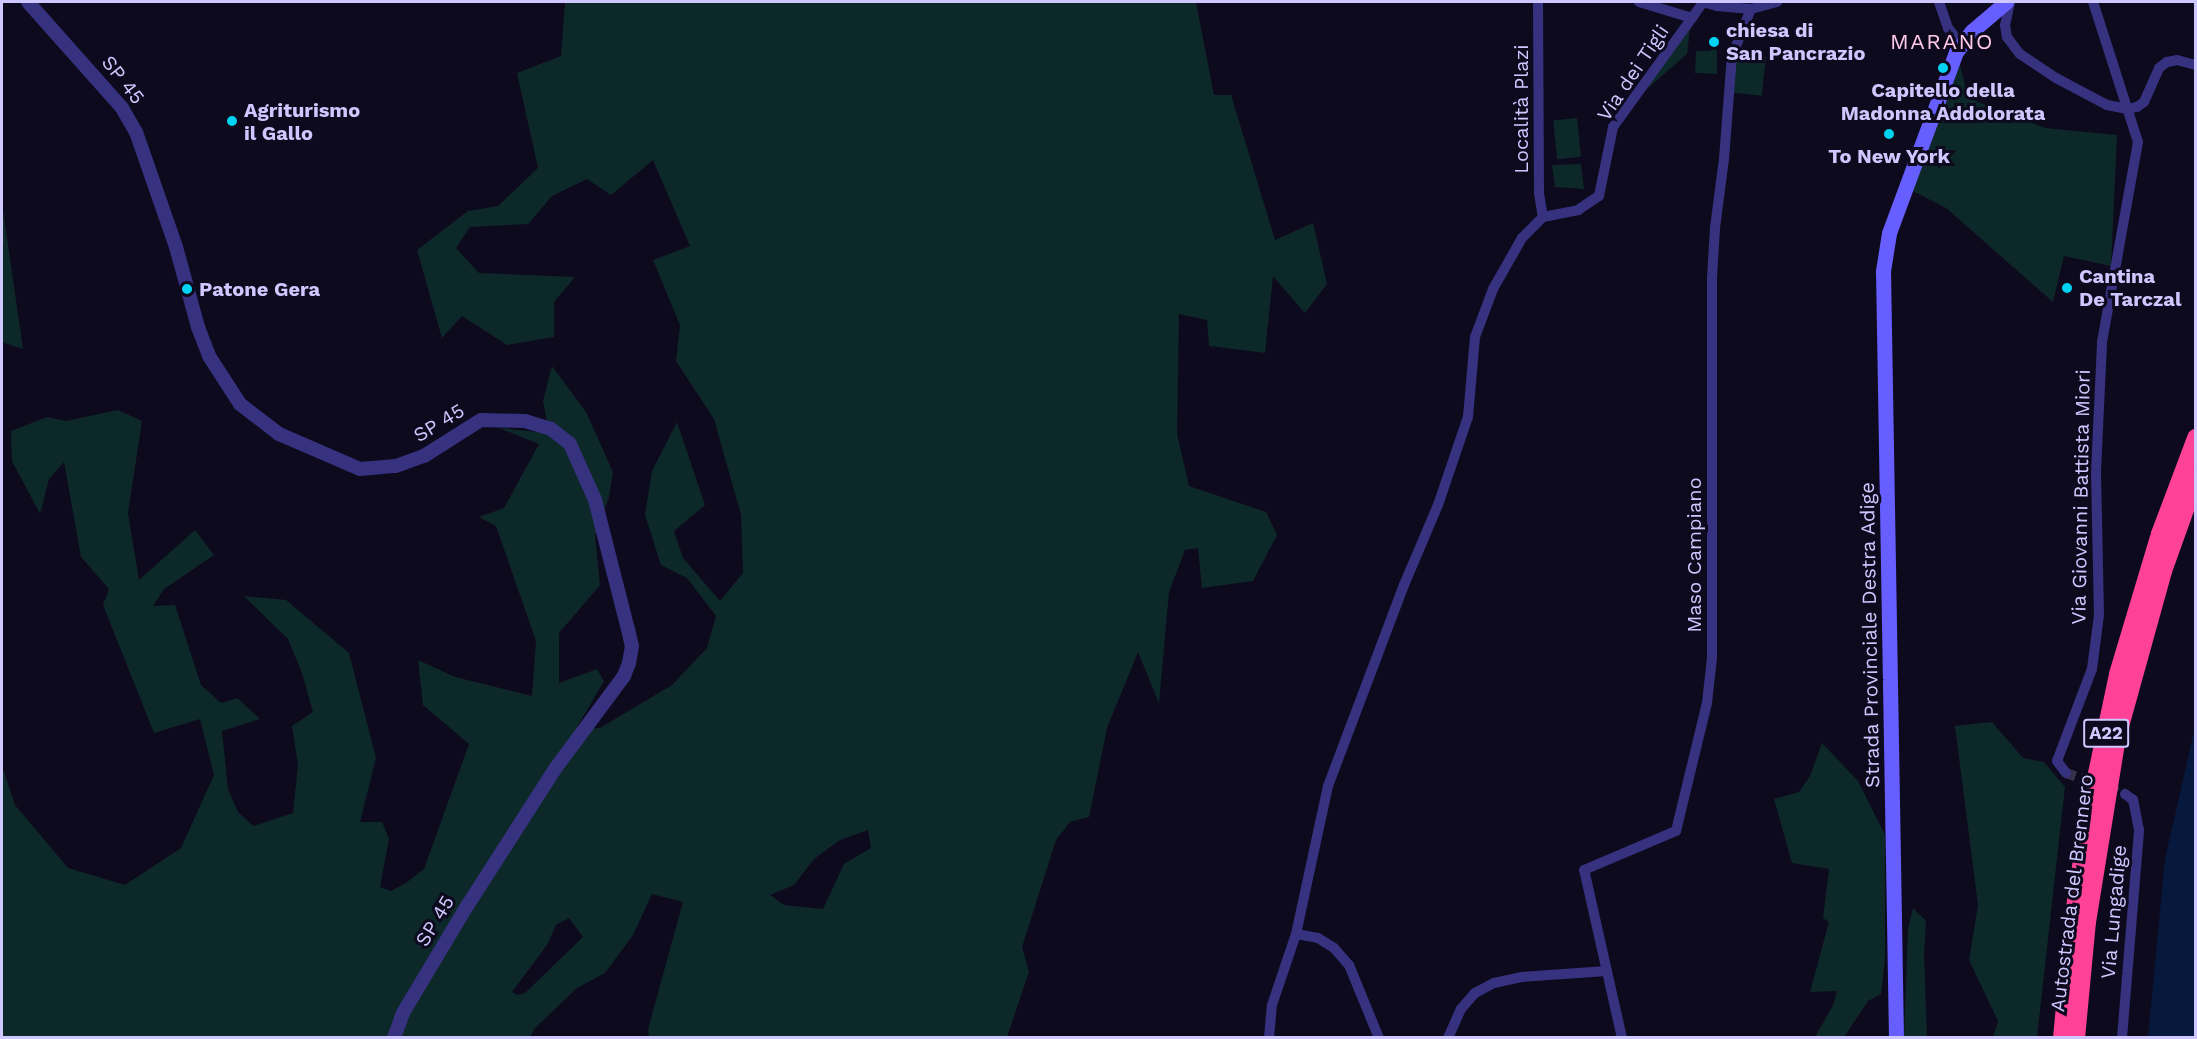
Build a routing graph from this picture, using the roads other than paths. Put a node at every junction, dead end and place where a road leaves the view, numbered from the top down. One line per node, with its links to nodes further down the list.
1 (28, 2): 22 (street, SP 45)
2 (1538, 2): 15 (street, Località Plazi)
3 (1639, 2): 11 (street)
4 (1691, 2): 5 (street)
5 (1703, 2): 10 (street); 11 (street, Via dei Tigli)
6 (1777, 2): 10 (street)
7 (1939, 2): 12 (street)
8 (2008, 2): 12 (main road); 14 (street)
9 (2093, 2): 14 (street)
10 (1751, 9): 21 (street, Maso Campiano)
11 (1692, 18): 15 (street, Via dei Tigli)
12 (1960, 43): 27 (main road, Strada Provinciale Destra Adige)
13 (2196, 64): 14 (street)
14 (2128, 109): 18 (street, Via Giovanni Battista Miori)
15 (1543, 217): 20 (street)
16 (2196, 438): 28 (highway, Autostrada del Brennero / A22)
17 (2196, 479): 29 (highway, Autostrada del Brennero / A22)
18 (2066, 773)
19 (2125, 794): 30 (street, Via Lungadige)
20 (1296, 934): 23 (street); 24 (street)
21 (1606, 971): 25 (street); 26 (street, Maso Campiano)
22 (394, 1038)
23 (1269, 1038)
24 (1379, 1038)
25 (1448, 1038)
26 (1622, 1038)
27 (1896, 1038)
28 (2062, 1038)
29 (2076, 1038)
30 (2122, 1038)

